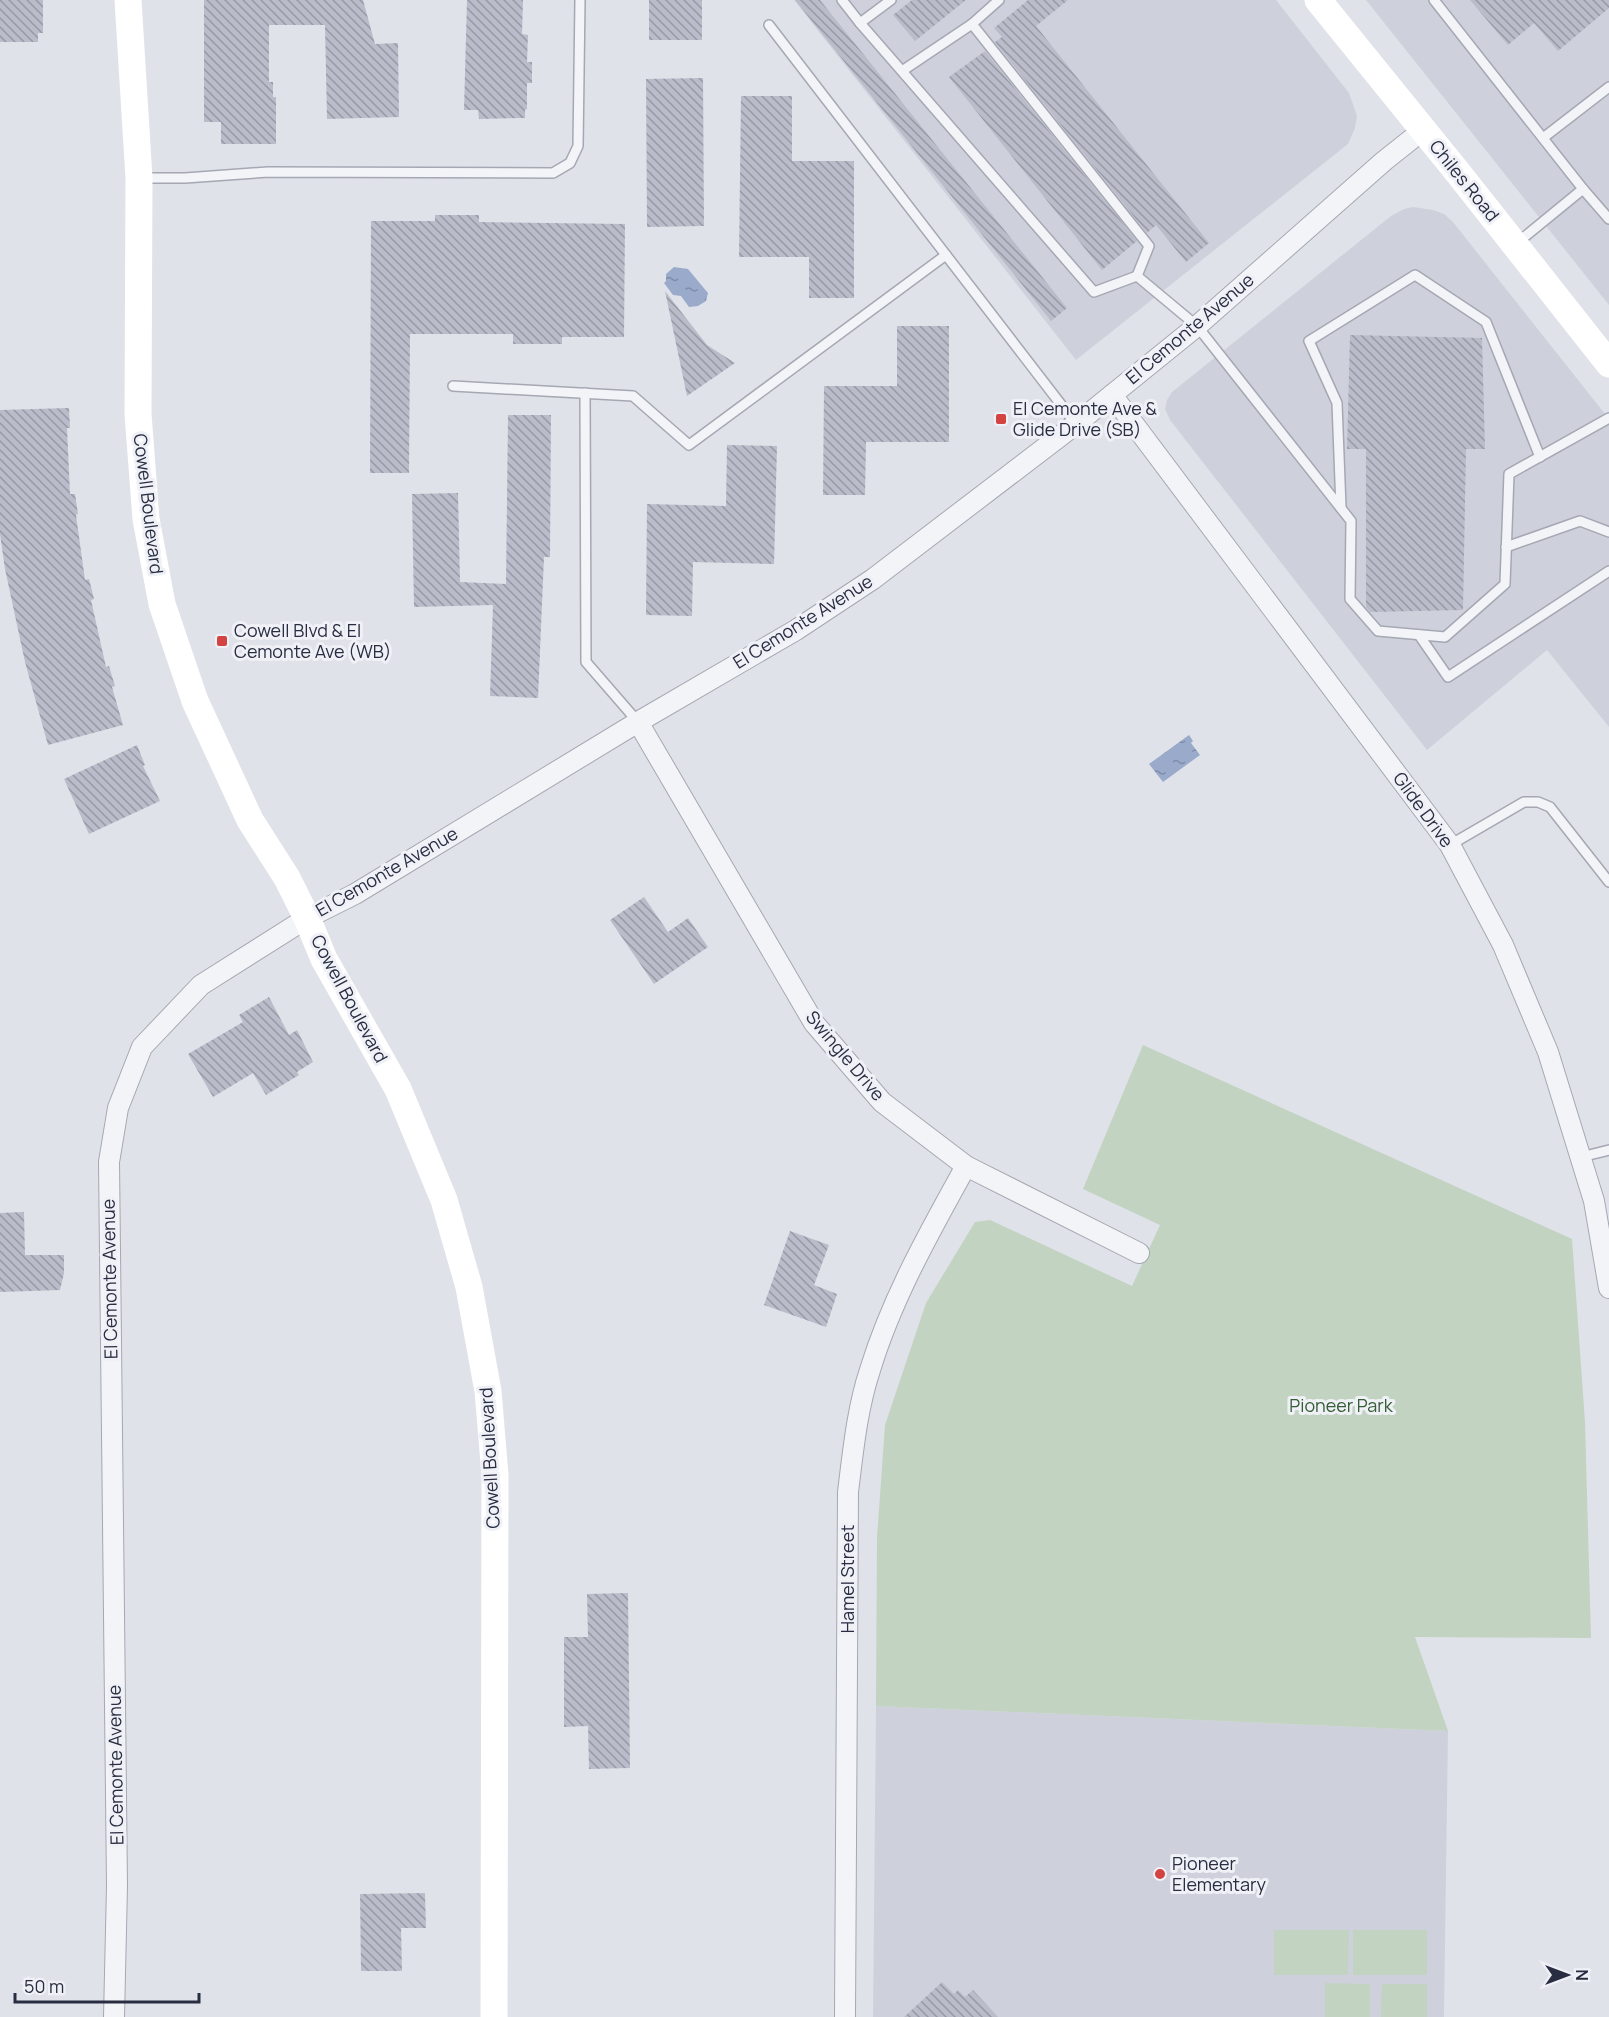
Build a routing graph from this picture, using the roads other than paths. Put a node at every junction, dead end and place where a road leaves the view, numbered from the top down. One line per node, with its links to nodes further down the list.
1 (128, 0): 15 (street, Cowell Boulevard)
2 (580, 0): 15 (lane)
3 (842, 0): 8 (lane)
4 (891, 0): 8 (lane)
5 (999, 0): 9 (lane)
6 (1318, 0): 13 (street, Chiles Road)
7 (1434, 0): 14 (lane)
8 (860, 23): 11 (lane)
9 (972, 24): 11 (lane); 20 (lane)
10 (769, 25): 19 (lane)
11 (902, 71): 20 (lane)
12 (1609, 87): 14 (lane)
13 (1423, 130): 18 (street, Chiles Road); 21 (street, El Cemonte Avenue)
14 (1543, 138): 16 (lane)
15 (139, 178): 37 (street, Cowell Boulevard)
16 (1583, 189): 17 (lane); 18 (lane)
17 (1609, 219)
18 (1515, 244): 22 (street, Chiles Road)
19 (946, 255): 24 (lane); 27 (lane)
20 (1137, 276): 21 (lane)
21 (1197, 326): 25 (street, El Cemonte Avenue); 29 (lane)
22 (1609, 363)
23 (453, 386): 24 (lane)
24 (585, 393): 34 (lane)
25 (1112, 395): 27 (street, El Cemonte Avenue); 35 (street, Glide Drive)
26 (1609, 418): 28 (lane)
27 (1076, 424): 34 (street, El Cemonte Avenue)
28 (1540, 457): 29 (lane); 31 (lane)
29 (1341, 508): 33 (lane)
30 (1609, 532): 31 (lane)
31 (1506, 547): 33 (lane)
32 (1609, 571): 33 (lane)
33 (1419, 635)
34 (638, 722): 37 (street, El Cemonte Avenue); 40 (street, Swingle Drive)
35 (1450, 845): 36 (lane); 39 (street, Glide Drive)
36 (1609, 882)
37 (307, 918): 43 (street, El Cemonte Avenue); 44 (street, Cowell Boulevard)
38 (1609, 1150): 39 (lane)
39 (1581, 1157): 42 (street, Glide Drive)
40 (966, 1166): 41 (street, Swingle Drive); 45 (street, Hamel Street)
41 (1139, 1253)
42 (1609, 1288)
43 (114, 2017)
44 (494, 2017)
45 (845, 2017)

